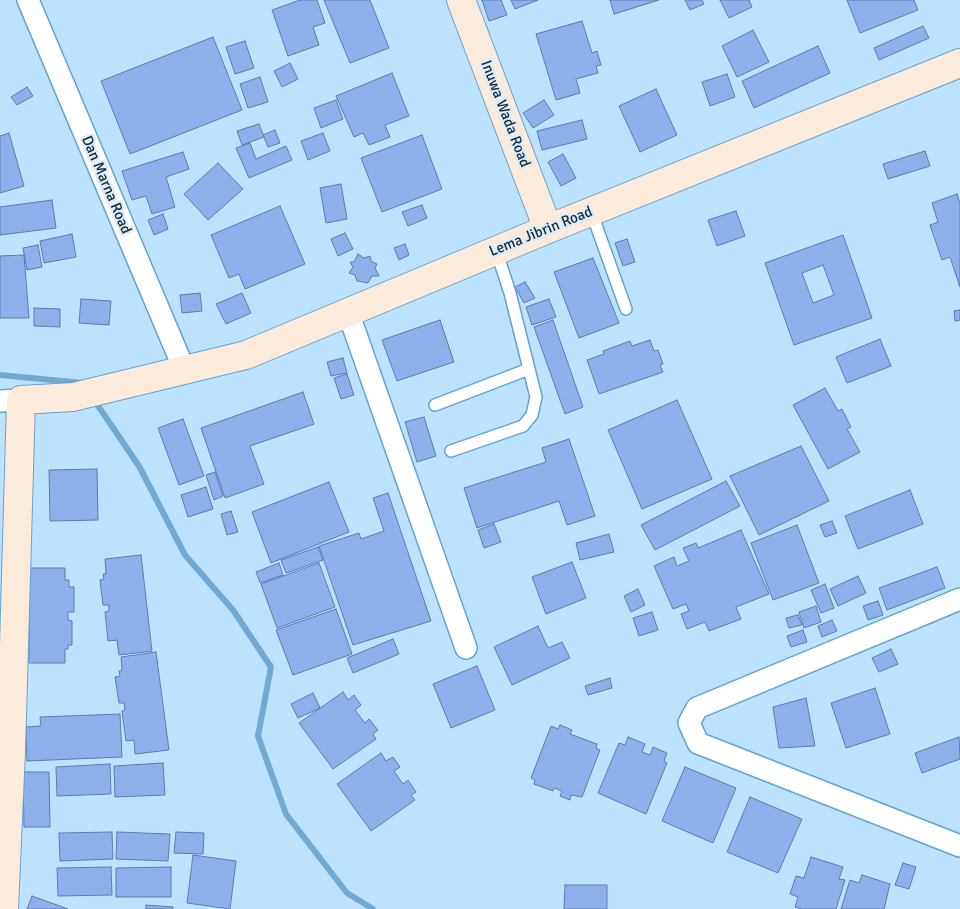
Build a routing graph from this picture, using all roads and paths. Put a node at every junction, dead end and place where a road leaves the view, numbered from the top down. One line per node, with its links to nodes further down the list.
1 (28, 0): 9 (street, Dan Marna Road)
2 (461, 0): 5 (street, Inuwa Wada Road)
3 (960, 63): 4 (street, Lema Jibrin Road)
4 (591, 211): 5 (street, Lema Jibrin Road); 7 (lane)
5 (548, 229): 6 (street, Lema Jibrin Road)
6 (496, 250): 8 (street, Lema Jibrin Road); 10 (lane)
7 (626, 309)
8 (348, 312): 9 (street, Lema Jibrin Road); 15 (street)
9 (184, 369): 11 (street, Lema Jibrin Road)
10 (529, 369): 12 (lane); 13 (lane)
11 (10, 401): 16 (street)
12 (435, 405)
13 (451, 451)
14 (960, 600): 17 (street)
15 (466, 648)
16 (6, 752): 18 (street)
17 (960, 846)
18 (4, 909)

